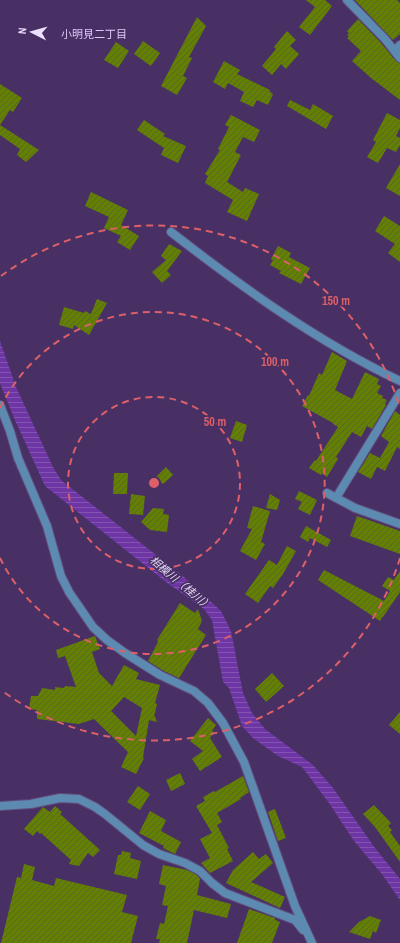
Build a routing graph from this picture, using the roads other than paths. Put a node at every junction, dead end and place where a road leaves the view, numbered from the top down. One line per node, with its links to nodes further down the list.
1 (347, 0): 2 (street)
2 (398, 51)
3 (171, 232): 4 (street)
4 (400, 381)
5 (400, 393): 8 (street)
6 (0, 405): 11 (street)
7 (327, 493): 8 (street)
8 (336, 498): 9 (street)
9 (400, 524)
10 (0, 806): 11 (street)
11 (311, 941)

